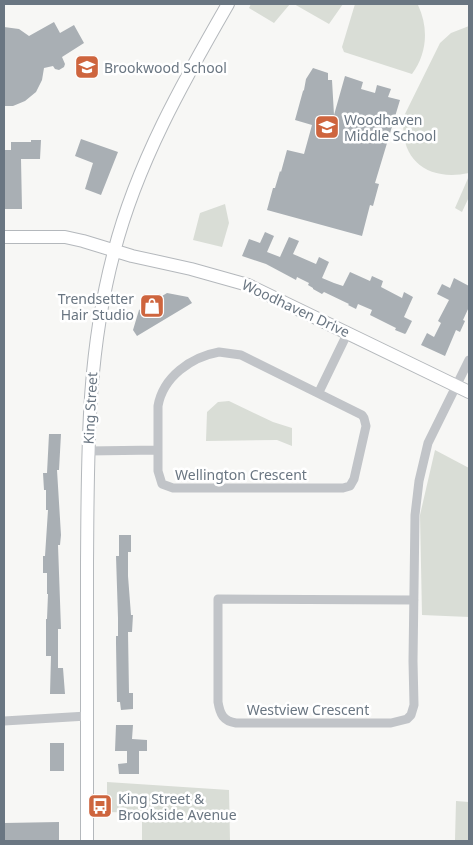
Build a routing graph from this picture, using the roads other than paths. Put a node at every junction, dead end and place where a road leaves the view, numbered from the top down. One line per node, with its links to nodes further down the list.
1 (228, 4): 3 (street, King Street)
2 (4, 237): 3 (street, Woodhaven Drive)
3 (114, 250): 4 (street, Woodhaven Drive); 10 (street, King Street)
4 (348, 332): 6 (street, Woodhaven Drive); 7 (street)
5 (469, 360): 6 (street, Westview Crescent)
6 (457, 385): 8 (street, Woodhaven Drive); 11 (street, Westview Crescent)
7 (319, 392): 9 (street, Wellington Crescent); 9 (street, Wellington Crescent)
8 (469, 392)
9 (158, 450): 10 (street)
10 (88, 451): 12 (street, King Street)
11 (414, 600): 11 (street, Westview Crescent)
12 (87, 716): 13 (street); 14 (street, King Street)
13 (4, 721)
14 (87, 841)

